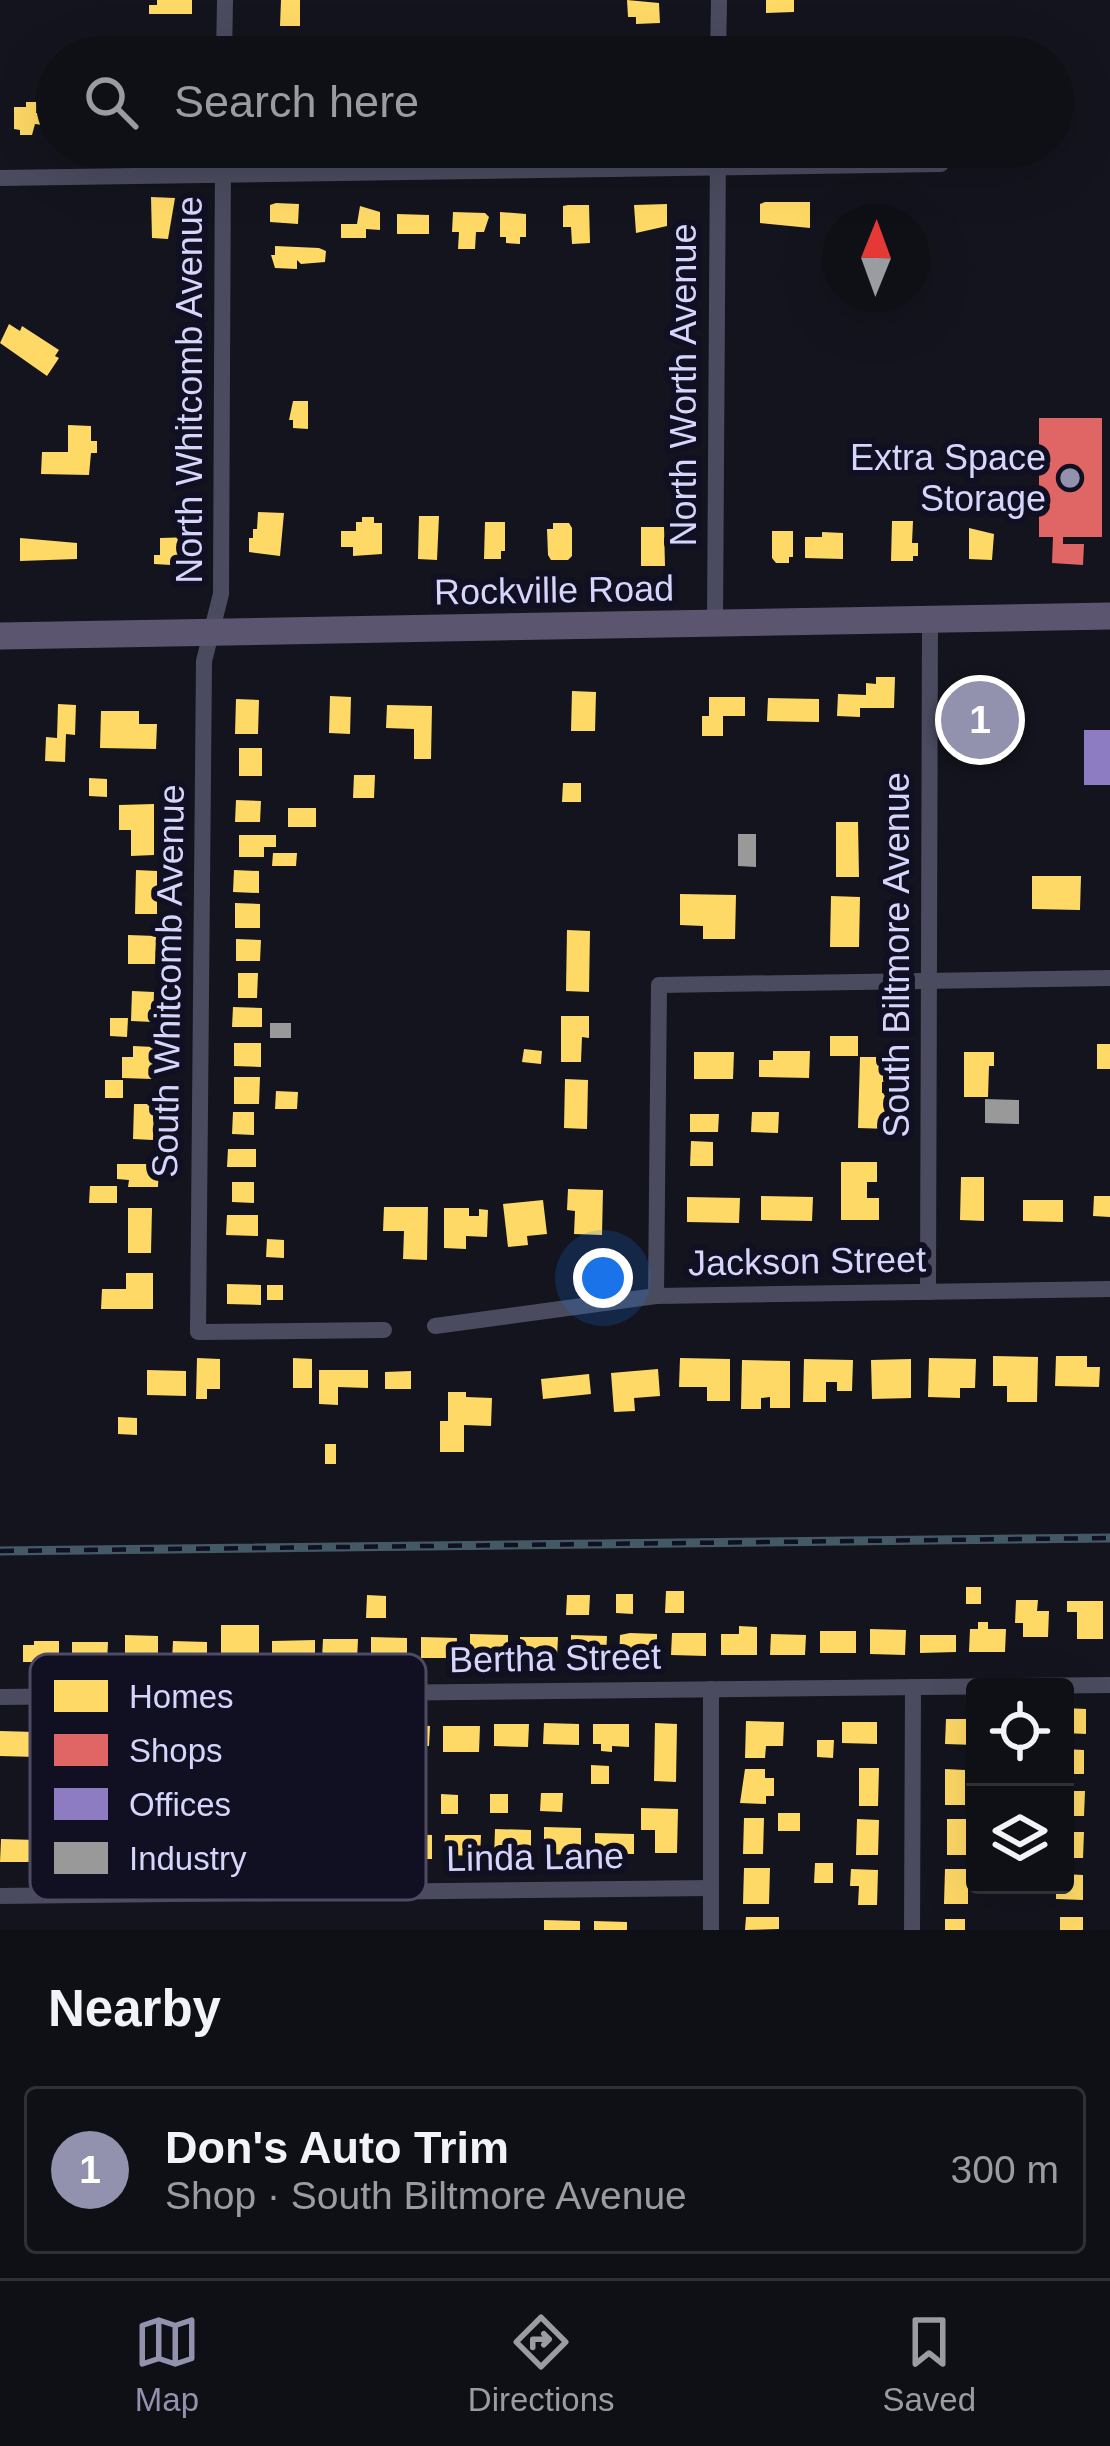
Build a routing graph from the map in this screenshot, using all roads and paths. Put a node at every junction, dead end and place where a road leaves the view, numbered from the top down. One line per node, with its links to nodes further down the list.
1 (225, 0): 3 (street)
2 (718, 0): 4 (street)
3 (224, 36)
4 (718, 36)
5 (223, 168): 8 (street, North Whitcomb Avenue)
6 (594, 168): 8 (street)
7 (718, 168): 12 (street, North Worth Avenue)
8 (223, 174): 9 (street); 13 (street, North Whitcomb Avenue)
9 (0, 178)
10 (1110, 616): 11 (main road, Rockville Road)
11 (930, 619): 12 (main road, Rockville Road); 16 (street, South Biltmore Avenue)
12 (715, 623): 13 (main road, Rockville Road)
13 (213, 632): 14 (main road, Rockville Road); 21 (street, South Whitcomb Avenue)
14 (0, 636)
15 (1110, 978): 16 (street)
16 (929, 980): 18 (street, South Biltmore Avenue); 19 (street)
17 (1110, 1289): 18 (street, Jackson Street)
18 (928, 1292): 19 (street, Jackson Street)
19 (656, 1296): 20 (street, Jackson Street)
20 (435, 1326)
21 (384, 1330)
22 (1110, 1685): 23 (street, Bertha Street)
23 (913, 1687): 24 (street, Bertha Street); 33 (street)
24 (711, 1688): 25 (street, Bertha Street); 28 (street)
25 (426, 1692)
26 (0, 1697): 27 (street, Bertha Street)
27 (30, 1697)
28 (711, 1888): 29 (street, Linda Lane); 32 (street)
29 (426, 1891)
30 (0, 1896): 31 (street, Linda Lane)
31 (30, 1896)
32 (711, 1930)
33 (912, 1930)

